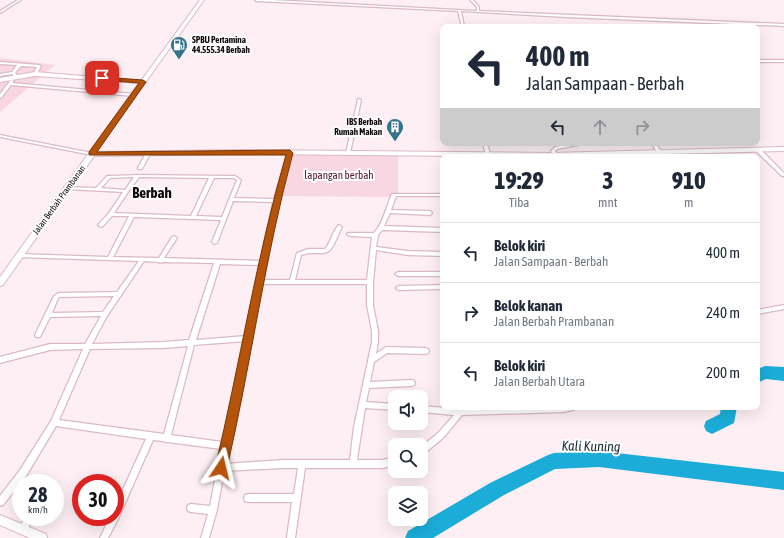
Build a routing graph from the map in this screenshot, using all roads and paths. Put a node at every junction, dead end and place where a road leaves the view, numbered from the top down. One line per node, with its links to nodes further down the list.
1 (20, 0): 6 (street)
2 (202, 0): 20 (street, Jalan Berbah Prambanan)
3 (256, 0): 5 (street)
4 (473, 2): 7 (street)
5 (459, 10): 7 (street); 8 (street)
6 (0, 12)
7 (478, 12): 9 (street)
8 (462, 24)
9 (784, 25)
10 (760, 60): 11 (street)
11 (778, 61): 12 (street); 15 (street)
12 (784, 61)
13 (0, 63): 14 (street)
14 (20, 64): 16 (street); 18 (street)
15 (784, 68)
16 (35, 74): 18 (main road); 20 (main road)
17 (0, 75): 18 (street)
18 (14, 75): 19 (main road); 21 (street)
19 (0, 80)
20 (143, 82): 22 (main road, Jalan Berbah Prambanan)
21 (11, 84): 22 (street); 23 (street)
22 (133, 95): 26 (main road, Jalan Berbah Prambanan)
23 (0, 97)
24 (360, 100): 33 (street)
25 (0, 136): 34 (street)
26 (99, 144): 34 (main road, Jalan Berbah Prambanan); 35 (main road)
27 (567, 146): 37 (street)
28 (655, 146): 31 (street)
29 (784, 149): 30 (main road)
30 (758, 150): 31 (main road); 41 (street)
31 (660, 152): 38 (main road)
32 (290, 153): 33 (main road); 36 (main road); 49 (street)
33 (348, 153): 39 (main road)
34 (92, 154): 35 (main road); 44 (main road, Jalan Berbah Prambanan)
35 (118, 154): 36 (main road)
36 (148, 154): 40 (street)
37 (552, 154)
38 (606, 154)
39 (440, 156)
40 (140, 168)
41 (784, 175)
42 (138, 176): 43 (street); 45 (street); 46 (street)
43 (212, 177): 48 (street); 54 (street)
44 (66, 188): 45 (street); 66 (main road, Jalan Berbah Prambanan)
45 (98, 189): 46 (street)
46 (126, 190): 52 (street)
47 (440, 194): 50 (street)
48 (231, 199): 49 (street); 55 (street)
49 (276, 201): 71 (street)
50 (387, 211): 51 (street); 58 (street)
51 (430, 213)
52 (111, 214): 53 (street); 56 (street)
53 (132, 215): 54 (street); 67 (street)
54 (193, 218): 55 (street)
55 (224, 220): 63 (street)
56 (102, 225)
57 (339, 227): 75 (street)
58 (381, 228): 59 (street); 61 (street)
59 (440, 230)
60 (350, 234): 61 (street)
61 (375, 235): 64 (street)
62 (174, 238): 69 (street)
63 (215, 242)
64 (373, 248): 65 (street); 76 (street)
65 (440, 254)
66 (19, 256): 67 (street); 77 (main road, Jalan Berbah Prambanan)
67 (109, 260): 68 (street)
68 (142, 261): 69 (street); 80 (street)
69 (160, 261): 70 (street)
70 (217, 263): 71 (street); 87 (street)
71 (264, 264): 74 (street)
72 (398, 274): 73 (street)
73 (440, 274)
74 (259, 282): 75 (street); 86 (street)
75 (292, 282): 76 (street)
76 (370, 282): 91 (street)
77 (0, 284)
78 (440, 287): 79 (street)
79 (399, 288)
80 (118, 294): 83 (street); 84 (street)
81 (784, 307): 82 (street)
82 (760, 311)
83 (105, 314): 84 (street); 88 (street)
84 (48, 315): 85 (street)
85 (38, 335)
86 (250, 338): 87 (street); 102 (street)
87 (192, 342): 88 (street); 101 (street)
88 (88, 345): 90 (street); 99 (street)
89 (426, 351): 91 (street)
90 (0, 360)
91 (372, 360): 93 (street)
92 (412, 383): 93 (street)
93 (368, 385): 94 (street)
94 (364, 405): 95 (street); 106 (street)
95 (388, 407)
96 (428, 409): 97 (street)
97 (440, 409)
98 (462, 410): 103 (street)
99 (54, 424): 100 (street); 111 (street)
100 (150, 437): 101 (street); 108 (street)
101 (166, 439): 102 (street)
102 (225, 446): 107 (street)
103 (428, 446)
104 (388, 463): 106 (street)
105 (302, 464): 106 (street); 107 (street); 110 (street)
106 (353, 464)
107 (221, 468): 113 (street)
108 (124, 496)
109 (248, 498): 110 (street)
110 (297, 498): 118 (street)
111 (0, 502)
112 (191, 508): 113 (street)
113 (213, 510): 121 (street)
114 (0, 520): 117 (street)
115 (24, 526): 117 (street)
116 (110, 526): 120 (street)
117 (22, 529): 119 (street)
118 (291, 537)
119 (42, 538)
120 (104, 538)
121 (205, 538)

